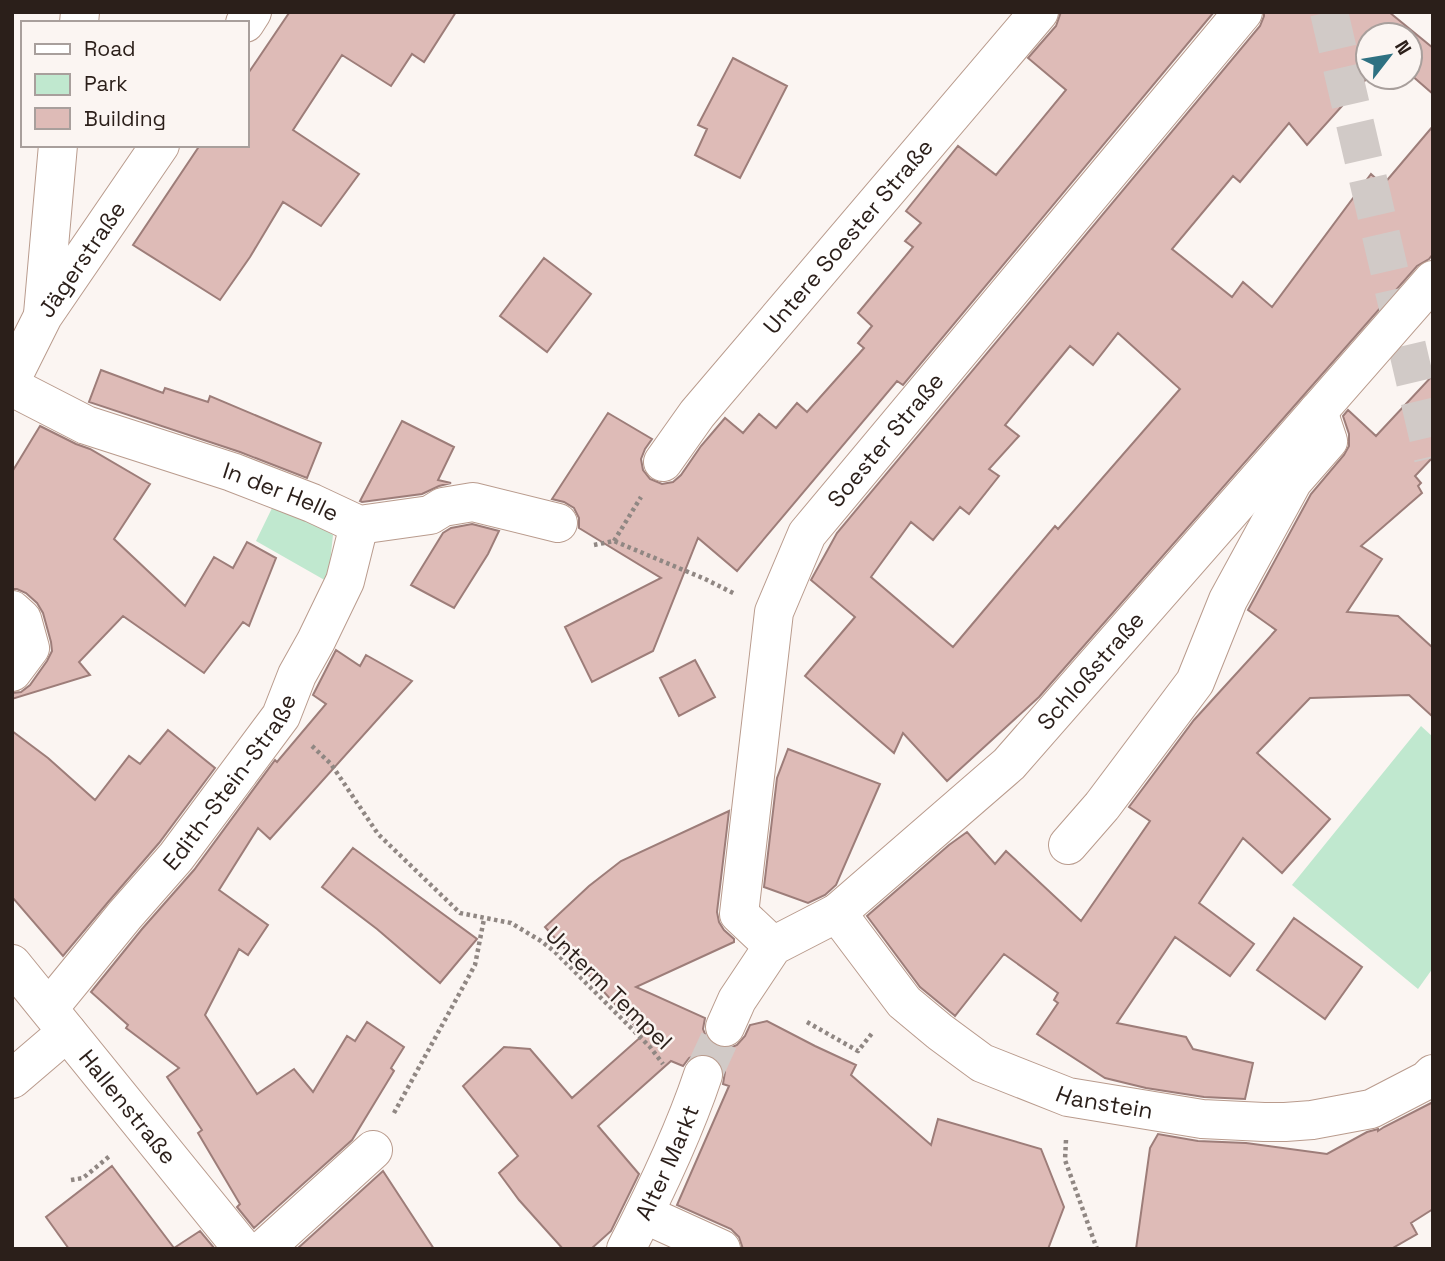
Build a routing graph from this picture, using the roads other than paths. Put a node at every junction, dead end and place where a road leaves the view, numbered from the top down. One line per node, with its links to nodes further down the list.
1 (1039, 12): 10 (street, Untere Soester Straße)
2 (1243, 12): 17 (street, Soester Straße)
3 (58, 147): 6 (street)
4 (159, 147): 6 (street, Jägerstraße)
5 (1433, 280): 9 (street, Schloßstraße)
6 (43, 316): 7 (street, Jägerstraße)
7 (12, 378)
8 (12, 387): 12 (street, In der Helle)
9 (1318, 411): 15 (street); 16 (street, Schloßstraße)
10 (663, 462)
11 (558, 523): 12 (street, In der Helle)
12 (359, 524): 19 (street, Edith-Stein-Straße)
13 (12, 610): 14 (street)
14 (12, 672)
15 (1068, 845)
16 (836, 913): 17 (street, Schloßstraße); 21 (street, Hanstein)
17 (773, 946): 20 (street, Schloßstraße)
18 (12, 964): 19 (street, Hallenstraße)
19 (58, 1020): 22 (street, Edith-Stein-Straße); 26 (street, Hallenstraße)
20 (725, 1027)
21 (1433, 1074)
22 (12, 1079)
23 (698, 1089): 25 (street, Alter Markt)
24 (373, 1150): 27 (street)
25 (644, 1214): 28 (street, Alter Markt); 29 (street)
26 (243, 1249)
27 (264, 1249)
28 (626, 1249)
29 (722, 1249)

